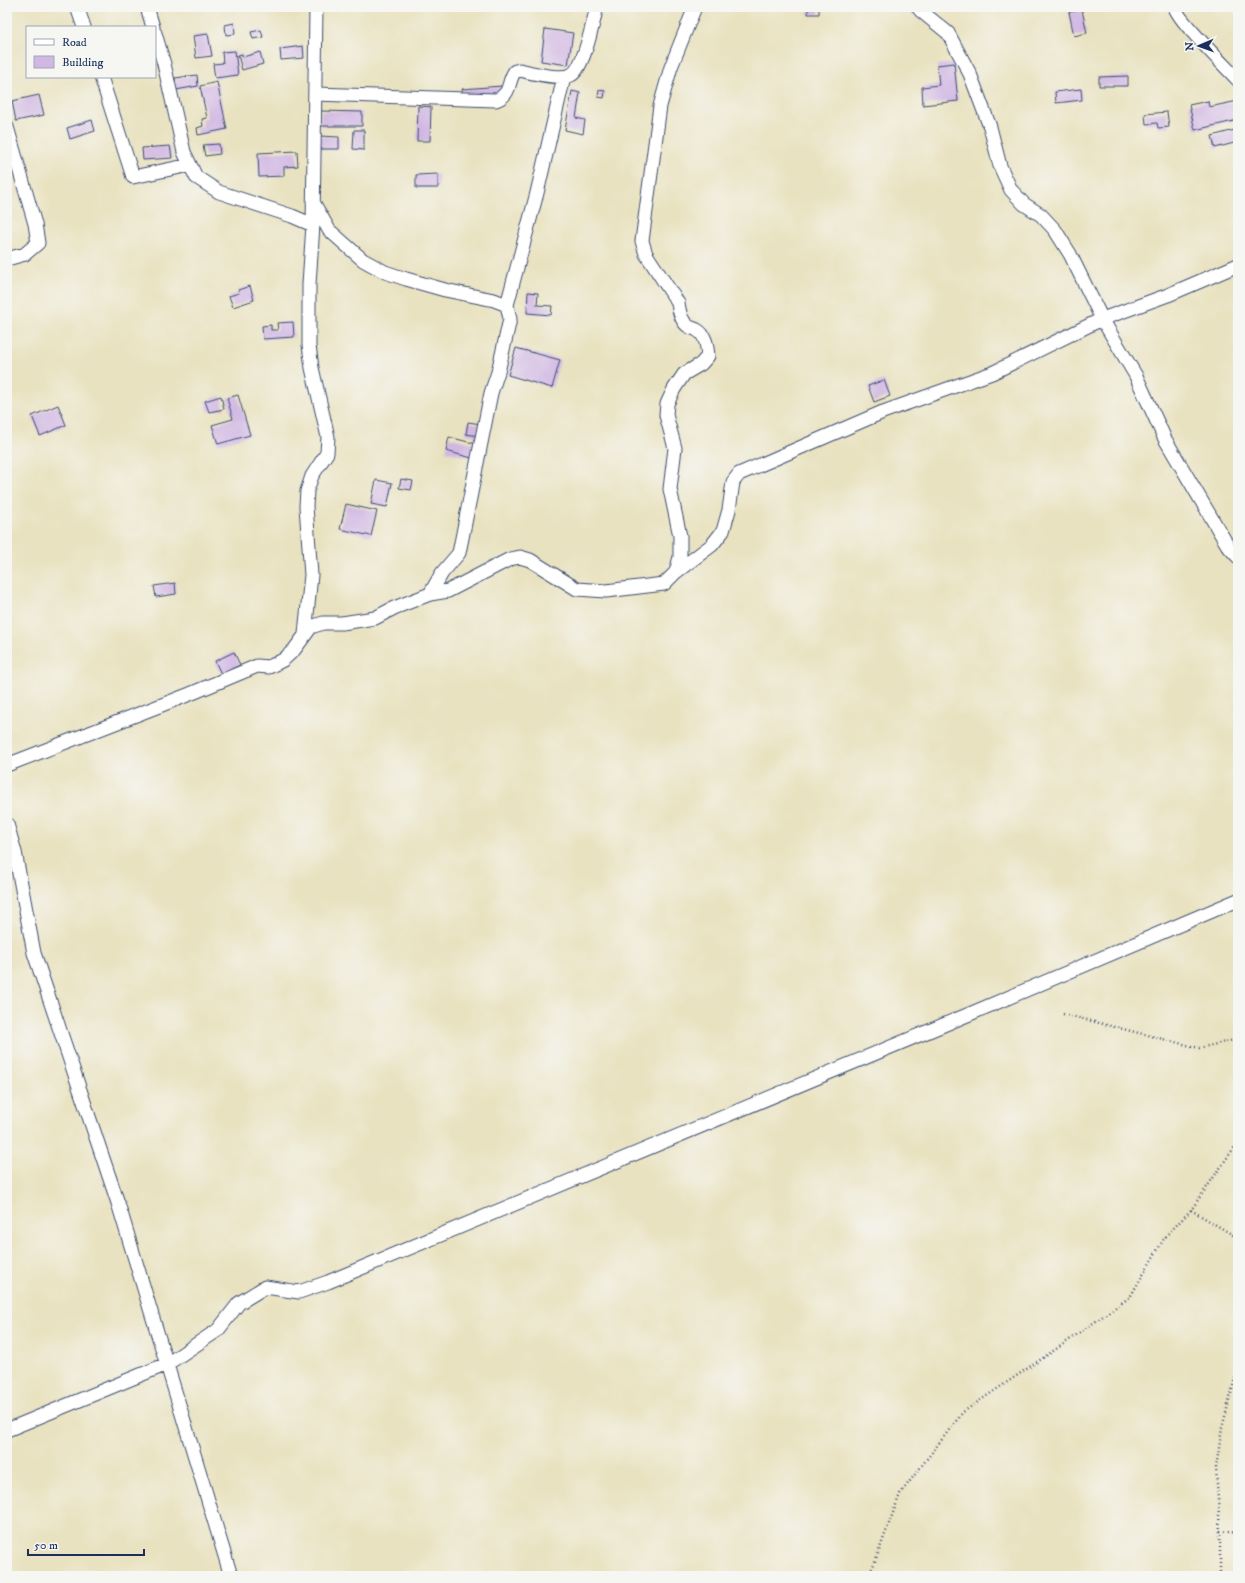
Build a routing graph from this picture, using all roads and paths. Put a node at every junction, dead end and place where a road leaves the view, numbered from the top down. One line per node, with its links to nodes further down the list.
1 (77, 7): 8 (street)
2 (147, 7): 9 (street)
3 (316, 7): 14 (street)
4 (597, 7): 11 (street)
5 (695, 7): 24 (street)
6 (918, 7): 22 (street)
7 (1175, 7): 13 (street)
8 (84, 26)
9 (153, 26)
10 (156, 36): 16 (street)
11 (564, 77): 14 (street); 21 (street)
12 (101, 78): 16 (street)
13 (1238, 80)
14 (315, 94): 17 (street)
15 (7, 127): 19 (street)
16 (190, 165): 18 (street)
17 (313, 202): 18 (street); 21 (street)
18 (312, 225): 26 (street)
19 (7, 259)
20 (1238, 265): 22 (street)
21 (508, 305): 25 (street)
22 (1102, 319): 23 (street); 24 (street)
23 (1238, 557)
24 (676, 572): 25 (street)
25 (430, 594): 26 (street)
26 (305, 634): 27 (street)
27 (7, 765)
28 (7, 824): 35 (street)
29 (1238, 900): 35 (street)
30 (1063, 1014): 31 (path)
31 (1238, 1039)
32 (1238, 1142): 33 (path)
33 (1191, 1210): 34 (path); 41 (path)
34 (1238, 1238)
35 (167, 1364): 37 (street); 40 (street)
36 (1238, 1367): 38 (path)
37 (7, 1430)
38 (1220, 1531): 39 (path); 42 (path)
39 (1238, 1533)
40 (231, 1576)
41 (868, 1576)
42 (1220, 1576)

